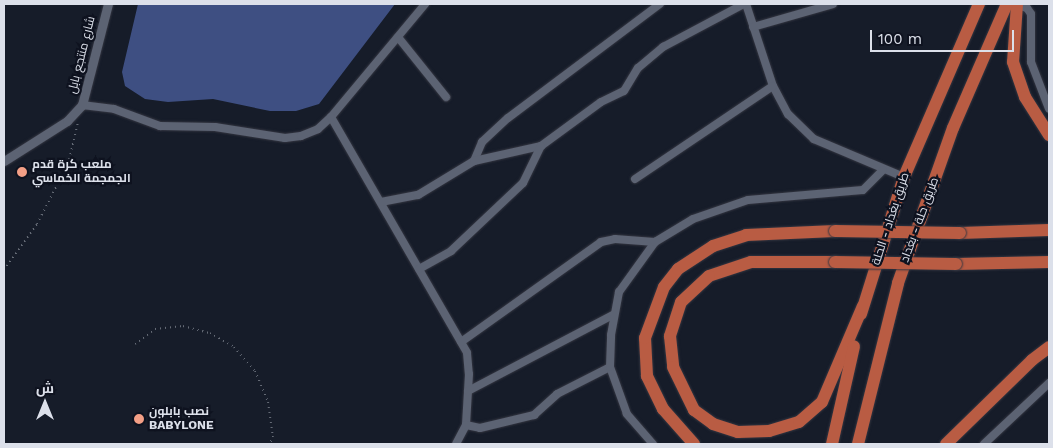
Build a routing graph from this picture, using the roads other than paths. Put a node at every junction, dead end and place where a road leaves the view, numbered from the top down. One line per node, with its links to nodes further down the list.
1 (108, 4): 12 (street, شارع منتجع بابل)
2 (425, 4): 9 (street)
3 (660, 4): 18 (street)
4 (745, 4): 8 (street); 16 (street)
5 (833, 4): 8 (street)
6 (979, 4): 20 (highway, طريق بغداد - الحلة)
7 (1014, 4): 13 (street); 15 (highway); 39 (highway, طريق حلة - بغداد)
8 (753, 27): 10 (street)
9 (398, 37): 11 (street); 14 (street)
10 (773, 86): 19 (street); 21 (street)
11 (446, 98)
12 (82, 105): 14 (street); 17 (street, شارع منتجع بابل)
13 (1049, 109)
14 (331, 118): 22 (street)
15 (1049, 135)
16 (541, 146): 18 (street); 26 (street)
17 (4, 161)
18 (474, 161): 22 (street)
19 (883, 170): 20 (street); 24 (street)
20 (904, 177): 27 (highway, طريق بغداد - الحلة)
21 (635, 180)
22 (381, 202): 26 (street)
23 (1049, 230): 37 (highway, bridge)
24 (656, 242): 28 (street); 29 (street)
25 (1049, 262): 27 (highway, bridge)
26 (419, 269): 29 (street)
27 (863, 306): 38 (highway, طريق بغداد - الحلة)
28 (614, 315): 31 (street); 33 (street)
29 (461, 342): 33 (street)
30 (1049, 347): 40 (highway)
31 (610, 367): 34 (street); 36 (street)
32 (1049, 383): 41 (street)
33 (468, 391): 34 (street)
34 (466, 424): 35 (street)
35 (456, 444)
36 (653, 444)
37 (694, 444)
38 (832, 444)
39 (858, 444)
40 (946, 444)
41 (984, 444)

